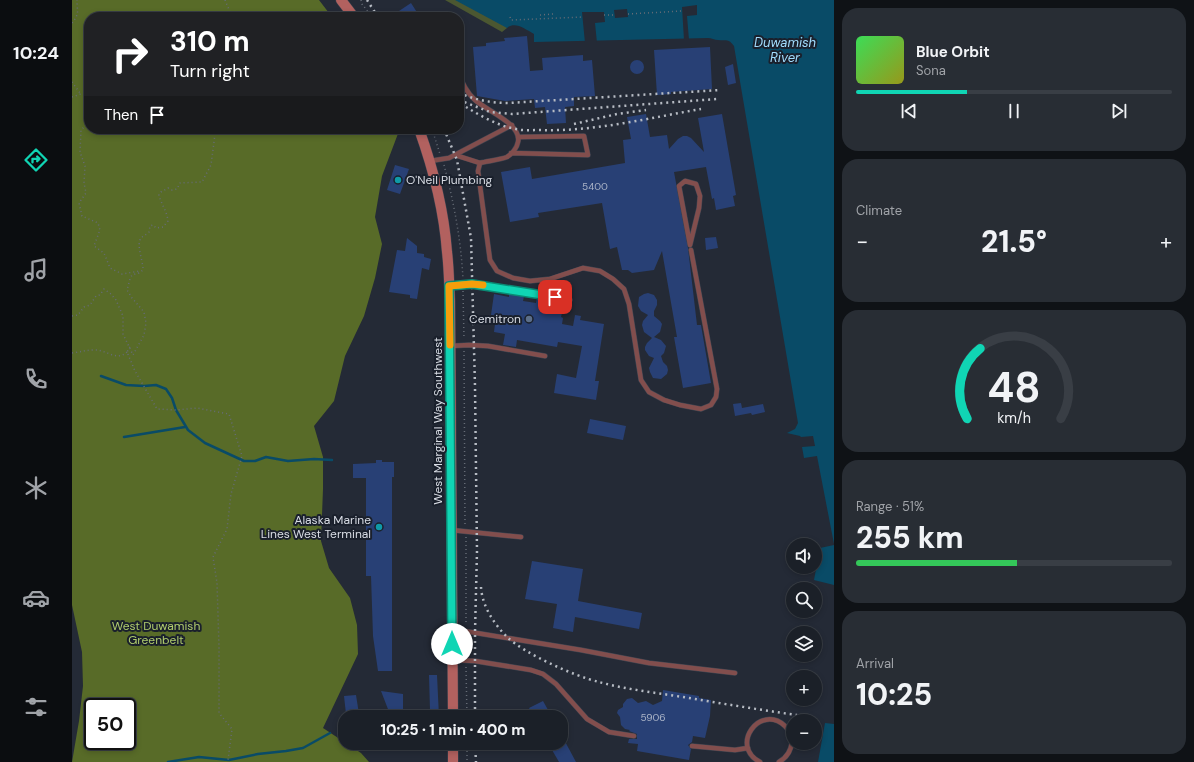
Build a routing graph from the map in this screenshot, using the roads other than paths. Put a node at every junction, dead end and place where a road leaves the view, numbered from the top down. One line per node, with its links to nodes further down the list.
1 (341, 0): 2 (main road)
2 (350, 12)
3 (464, 84): 4 (lane)
4 (512, 125): 6 (lane); 8 (lane)
5 (422, 134): 9 (main road, West Marginal Way Southwest)
6 (519, 137): 7 (lane); 7 (lane)
7 (511, 153): 10 (lane)
8 (455, 155): 9 (lane); 10 (lane)
9 (430, 161): 12 (main road, West Marginal Way Southwest)
10 (480, 163): 11 (lane)
11 (690, 247): 11 (lane)
12 (449, 286): 13 (lane); 14 (main road, West Marginal Way Southwest)
13 (570, 300)
14 (450, 346): 15 (lane); 16 (main road, West Marginal Way Southwest)
15 (545, 356)
16 (451, 530): 17 (lane); 18 (main road, West Marginal Way Southwest)
17 (521, 537)
18 (452, 629): 19 (main road, West Marginal Way Southwest); 20 (lane)
19 (452, 660): 21 (main road, West Marginal Way Southwest); 22 (lane)
20 (735, 673)
21 (453, 710)
22 (634, 736)
23 (692, 746): 24 (lane)
24 (748, 748): 27 (lane); 28 (lane)
25 (453, 750): 26 (main road)
26 (453, 762)
27 (760, 762)
28 (779, 762)

